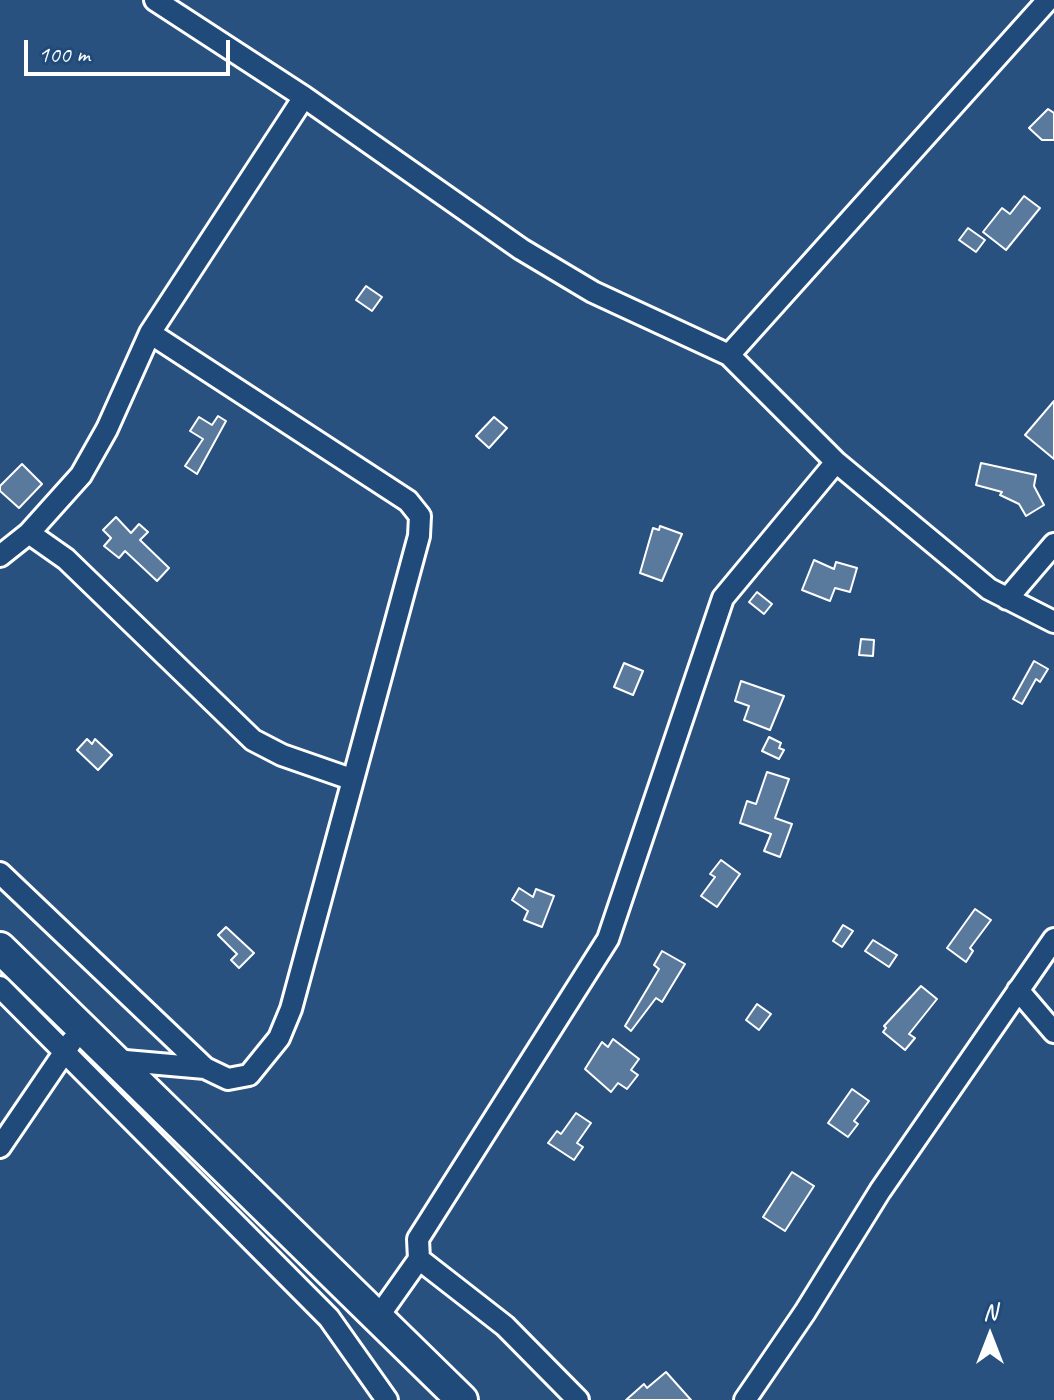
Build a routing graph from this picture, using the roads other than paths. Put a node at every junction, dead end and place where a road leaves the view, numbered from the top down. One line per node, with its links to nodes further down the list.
1 (155, 0): 3 (street)
2 (1048, 0): 5 (street)
3 (304, 97): 4 (street); 5 (street)
4 (150, 333): 7 (street); 12 (street)
5 (729, 355): 6 (street)
6 (836, 462): 10 (street); 23 (street)
7 (29, 533): 9 (street); 12 (street)
8 (1054, 544): 10 (street)
9 (0, 556)
10 (1007, 599): 11 (street)
11 (1054, 622)
12 (351, 779): 21 (street)
13 (0, 873): 21 (street)
14 (1054, 939): 17 (street)
15 (0, 948): 19 (highway)
16 (0, 987): 19 (street)
17 (1018, 990): 18 (street); 28 (street)
18 (1054, 1032)
19 (73, 1039): 20 (highway); 22 (street); 25 (street)
20 (114, 1060): 21 (street); 24 (highway)
21 (205, 1068)
22 (0, 1147)
23 (419, 1259): 24 (street); 27 (street)
24 (378, 1317): 26 (highway)
25 (387, 1400)
26 (462, 1400)
27 (578, 1400)
28 (745, 1400)

